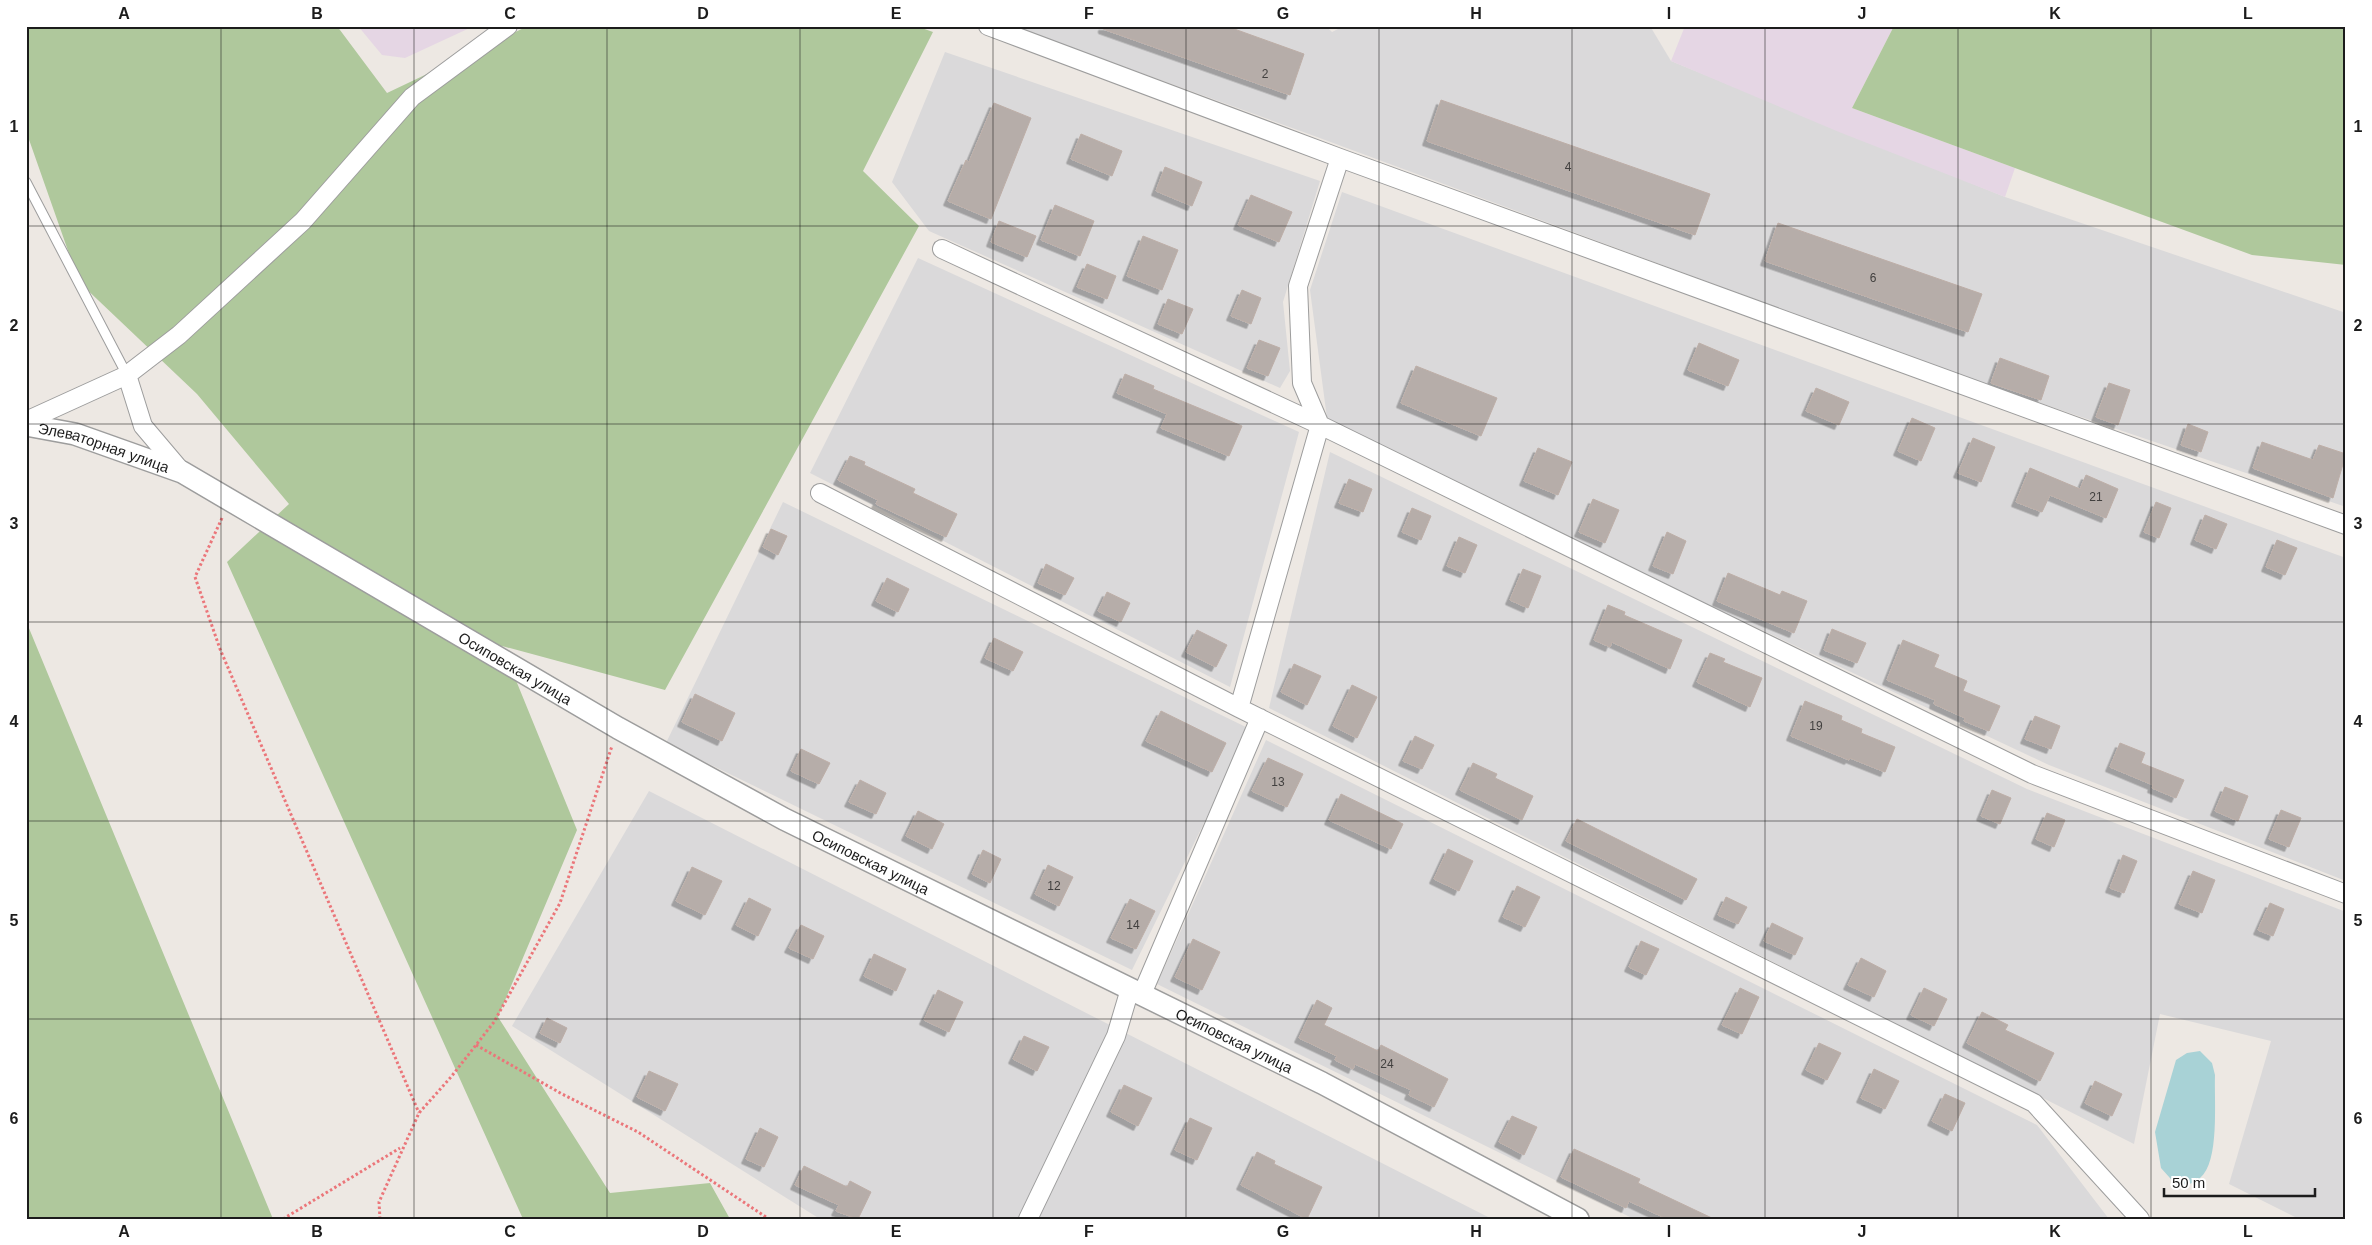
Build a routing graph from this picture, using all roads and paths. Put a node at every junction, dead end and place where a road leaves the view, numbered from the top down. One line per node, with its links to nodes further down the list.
1 (508, 26): 6 (street)
2 (988, 26): 3 (street)
3 (1340, 158): 9 (street); 13 (street)
4 (26, 182): 6 (lane)
5 (942, 248): 9 (street)
6 (127, 375): 7 (street); 10 (street)
7 (26, 421)
8 (26, 425): 10 (street, Элеваторная улица)
9 (1320, 425): 14 (street); 17 (street)
10 (182, 472): 12 (street, Осиповская улица)
11 (820, 493): 14 (street)
12 (230, 499): 16 (street, Осиповская улица); 20 (path)
13 (2346, 525)
14 (1239, 708): 15 (street)
15 (1260, 718): 18 (street); 27 (street)
16 (618, 728): 18 (street, Осиповская улица); 19 (path)
17 (2346, 894)
18 (1136, 992): 25 (street); 26 (street, Осиповская улица)
19 (476, 1045): 20 (path); 24 (path)
20 (419, 1113): 21 (path)
21 (402, 1148): 22 (path); 23 (path)
22 (283, 1219)
23 (380, 1219)
24 (769, 1219)
25 (1028, 1219)
26 (1578, 1219)
27 (2140, 1219)

